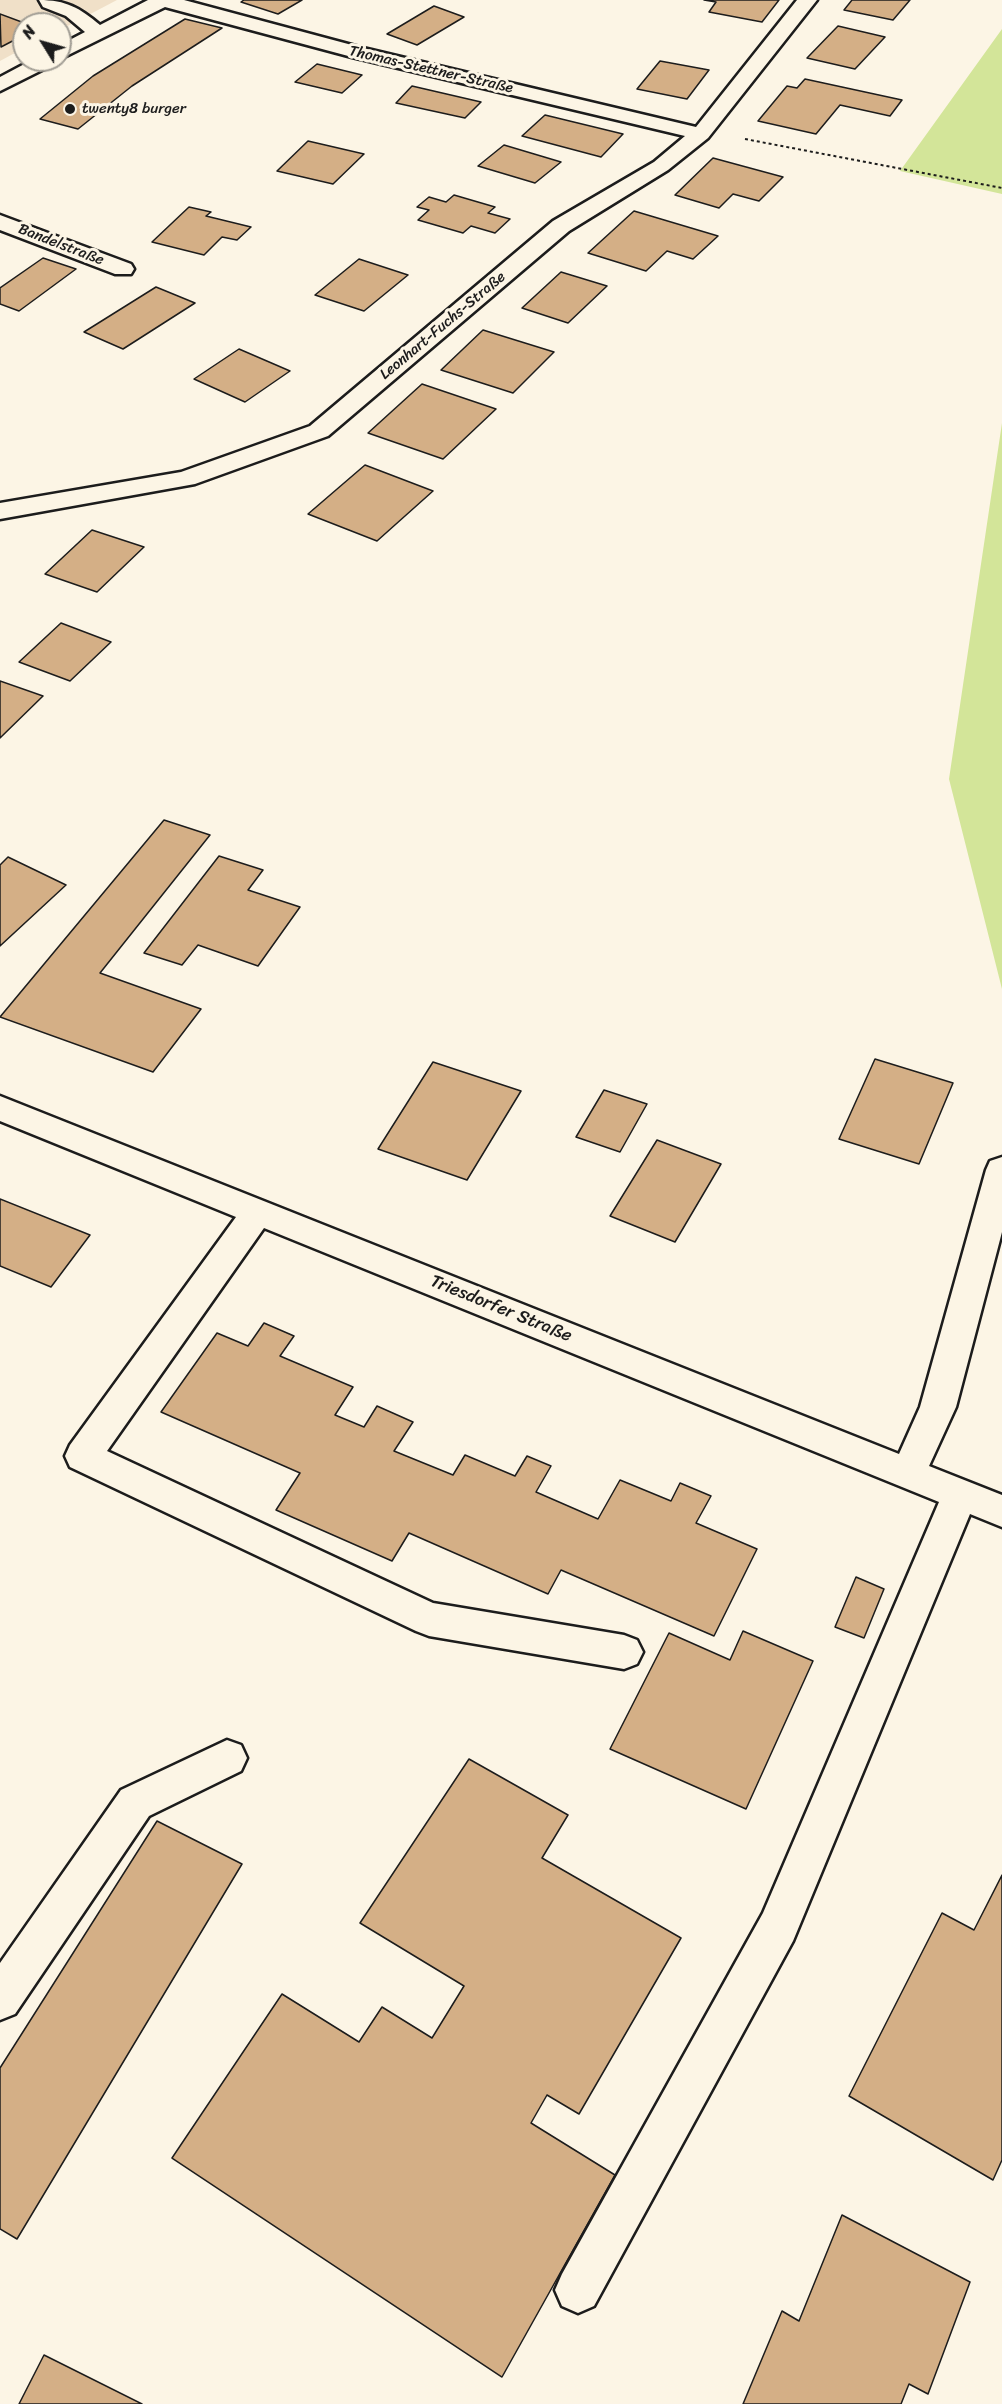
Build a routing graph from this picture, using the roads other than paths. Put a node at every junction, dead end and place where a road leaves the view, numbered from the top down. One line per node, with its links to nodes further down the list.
1 (28, 0): 4 (street)
2 (162, 0): 5 (street); 9 (street, Thomas-Stettner-Straße)
3 (807, 0): 9 (street, Leonhart-Fuchs-Straße)
4 (52, 1): 5 (street)
5 (98, 33): 6 (street)
6 (72, 47)
7 (24, 72): 8 (street)
8 (0, 85)
9 (702, 132): 12 (street, Leonhart-Fuchs-Straße)
10 (0, 222): 11 (street, Bandelstraße)
11 (123, 269)
12 (0, 511)
13 (0, 1108): 15 (street, Triesdorfer Straße)
14 (1002, 1170): 16 (street)
15 (258, 1211): 16 (street, Triesdorfer Straße); 19 (street)
16 (908, 1473): 17 (street, Triesdorfer Straße)
17 (960, 1494): 18 (street, Triesdorfer Straße); 22 (street)
18 (1002, 1511)
19 (624, 1652)
20 (228, 1758): 21 (street)
21 (0, 1999)
22 (578, 2290)

